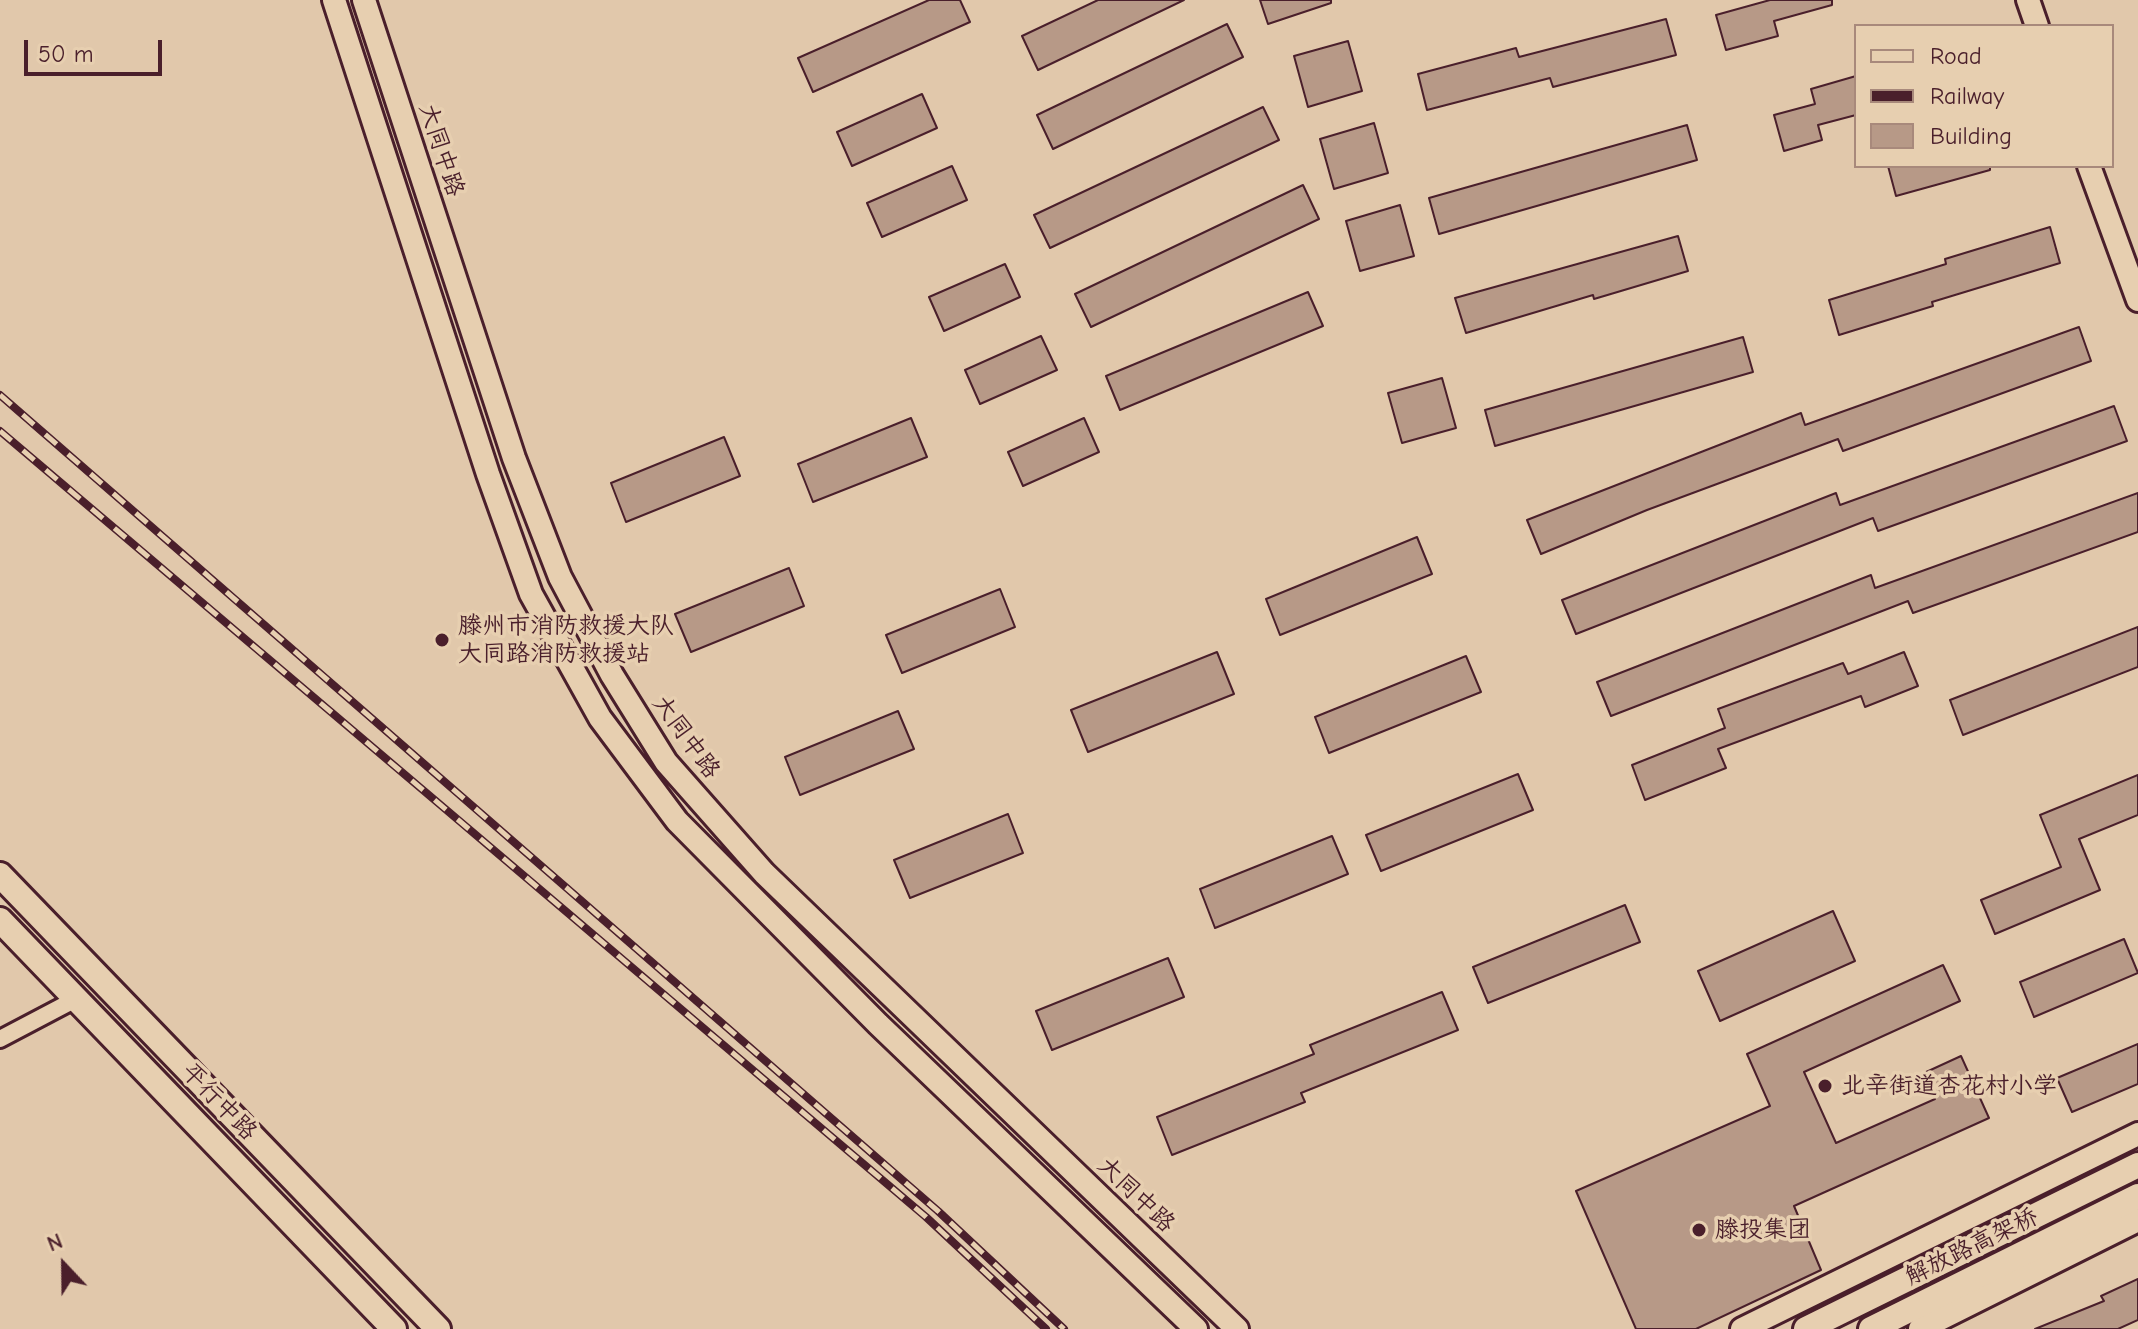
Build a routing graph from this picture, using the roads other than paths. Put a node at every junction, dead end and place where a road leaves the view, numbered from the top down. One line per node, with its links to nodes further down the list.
1 (334, 0): 17 (main road)
2 (364, 0): 18 (main road, 大同中路)
3 (2028, 0): 4 (main road)
4 (2036, 24)
5 (2090, 168): 6 (main road)
6 (2138, 300)
7 (0, 875): 16 (main road, 平行中路)
8 (0, 920): 9 (main road, 平行中路)
9 (76, 999): 10 (street); 15 (main road, 平行中路)
10 (0, 1039)
11 (2138, 1134): 19 (main road)
12 (2138, 1165): 20 (main road, 解放路高架桥)
13 (2138, 1196): 21 (main road, 解放路高架桥)
14 (2138, 1220): 22 (main road)
15 (394, 1329)
16 (438, 1329)
17 (1196, 1329)
18 (1237, 1329)
19 (1742, 1329)
20 (1806, 1329)
21 (1871, 1329)
22 (1920, 1329)

